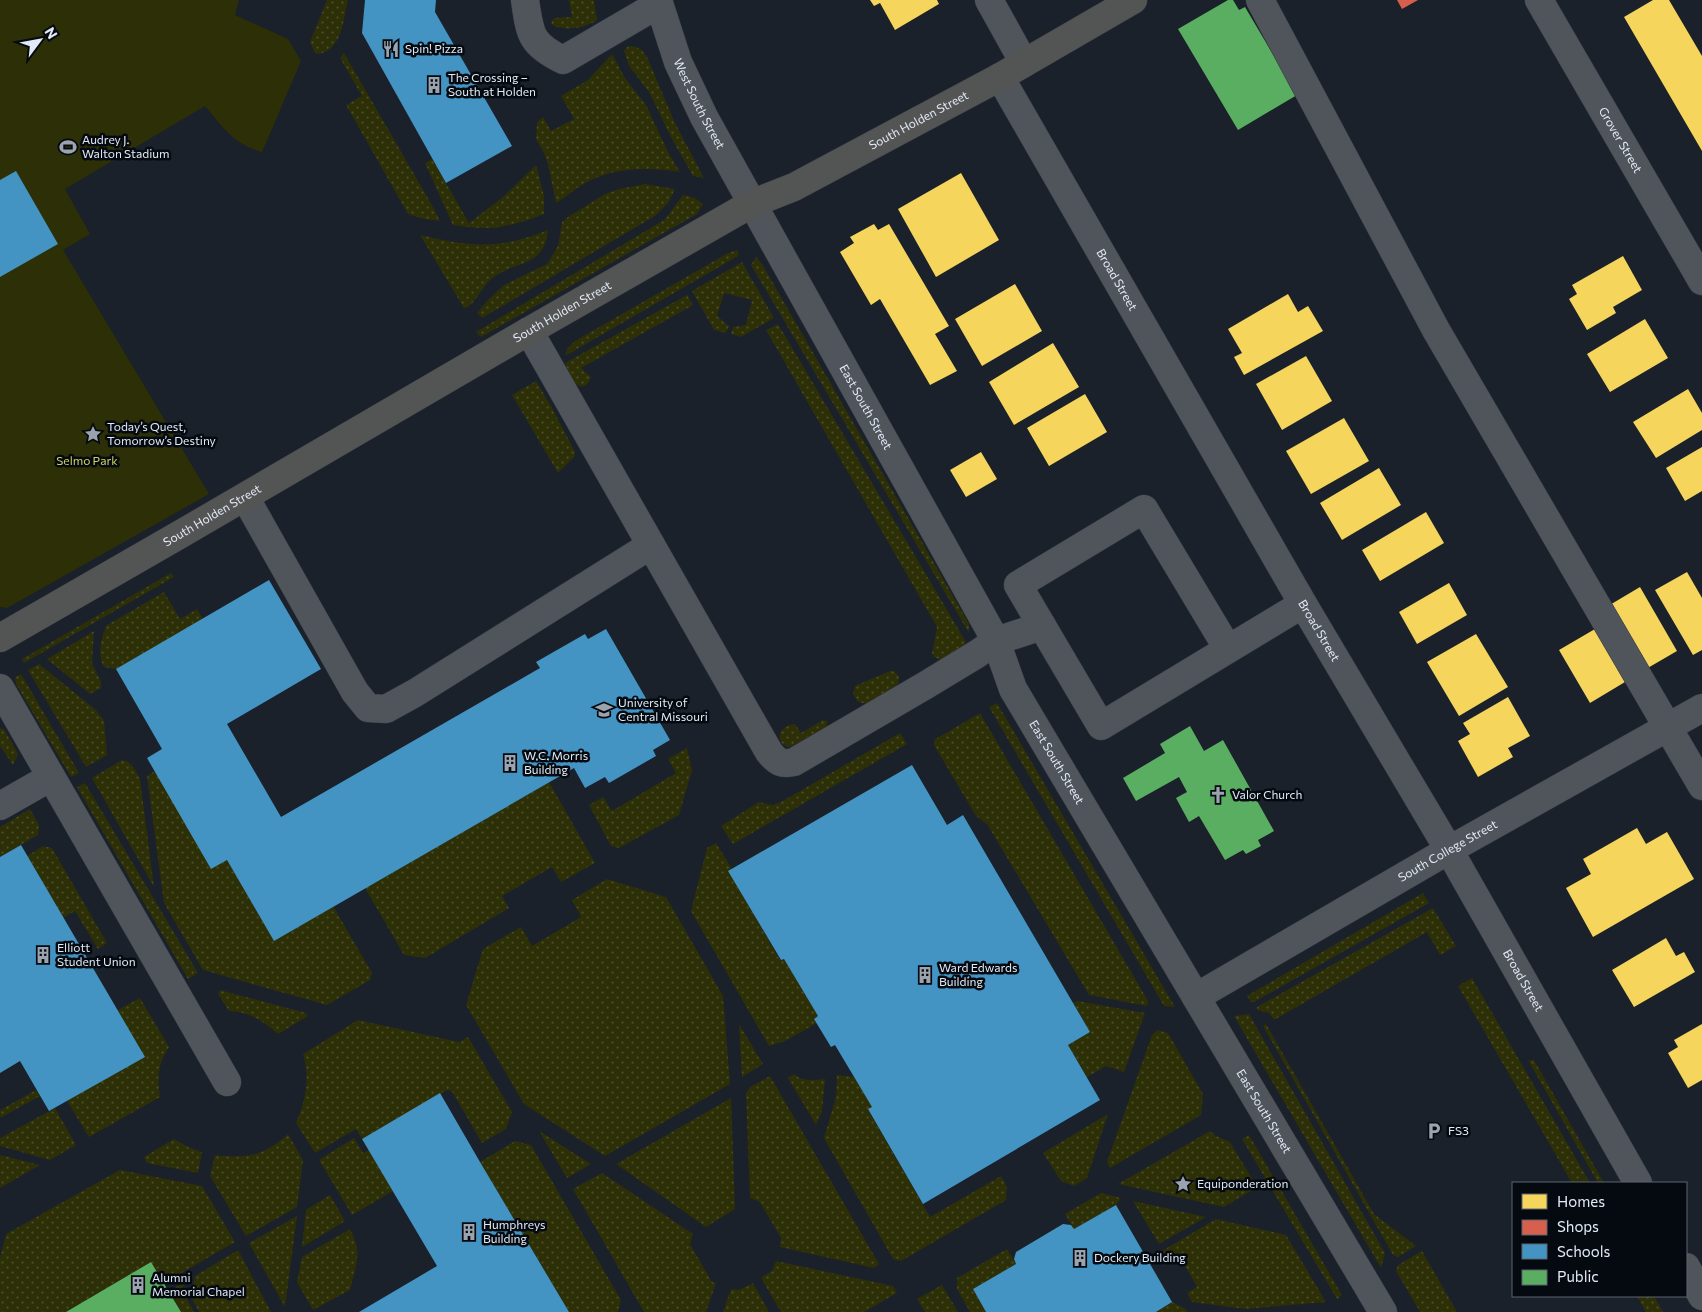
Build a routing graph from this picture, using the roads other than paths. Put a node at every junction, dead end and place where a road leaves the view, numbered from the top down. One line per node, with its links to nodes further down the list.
1 (525, 0): 6 (street)
2 (989, 0): 7 (street)
3 (1133, 0): 7 (main road, South Holden Street)
4 (1260, 0): 21 (street)
5 (1539, 0): 10 (street, Grover Street)
6 (658, 2): 9 (street, West South Street)
7 (1024, 64): 8 (main road, South Holden Street)
8 (1000, 78): 9 (main road, South Holden Street); 14 (street, Broad Street)
9 (751, 204): 11 (main road, South Holden Street); 17 (street, East South Street)
10 (1702, 281)
11 (529, 331): 12 (main road, South Holden Street); 13 (street)
12 (245, 497): 13 (street); 16 (main road, South Holden Street)
13 (651, 545): 17 (street)
14 (1303, 604): 18 (street); 25 (street, Broad Street)
15 (1042, 626): 17 (street); 18 (street); 18 (street)
16 (0, 638)
17 (996, 640): 26 (street, East South Street)
18 (1228, 649)
19 (0, 688): 22 (street)
20 (1702, 708): 21 (street, South College Street)
21 (1667, 727): 23 (street); 25 (street, South College Street)
22 (51, 777): 24 (street); 27 (street)
23 (1702, 786)
24 (0, 806)
25 (1449, 850): 26 (street, South College Street); 28 (street, Broad Street)
26 (1196, 997): 31 (street, East South Street)
27 (227, 1082)
28 (1637, 1182)
29 (1687, 1269): 30 (street)
30 (1702, 1296)
31 (1383, 1312)

